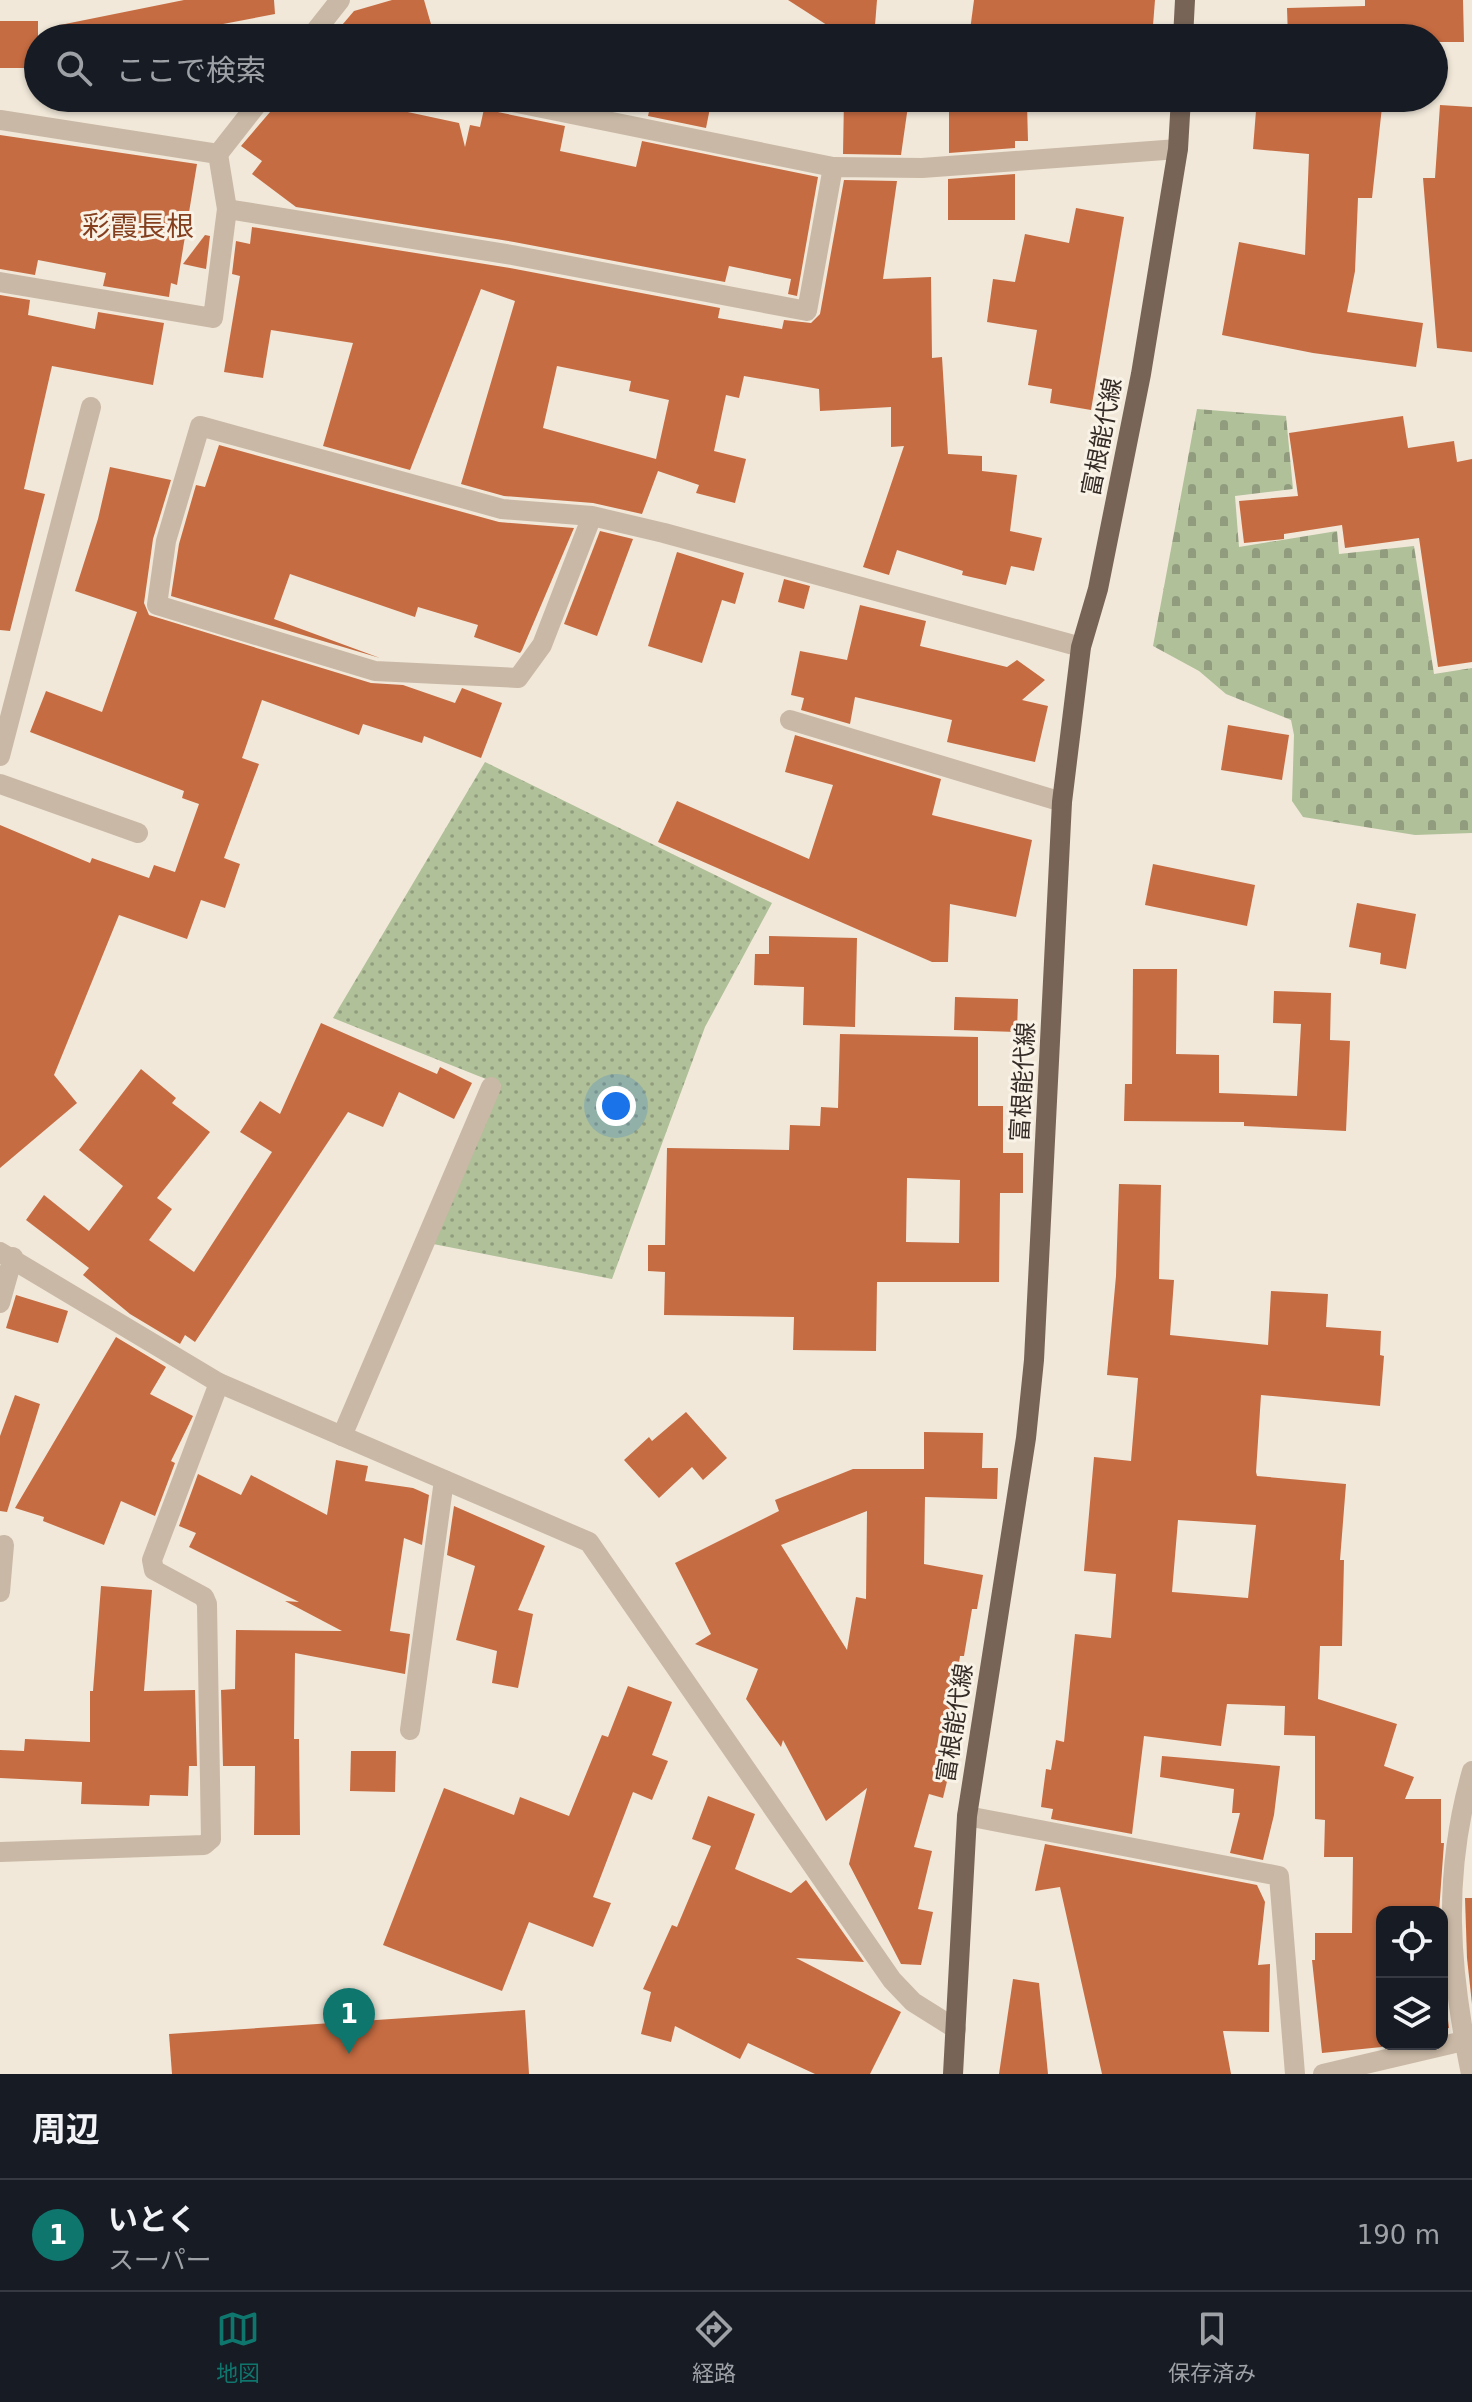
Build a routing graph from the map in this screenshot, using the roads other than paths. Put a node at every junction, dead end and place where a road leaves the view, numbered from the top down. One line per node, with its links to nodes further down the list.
1 (340, 0): 3 (street)
2 (1185, 0): 4 (main road)
3 (321, 24)
4 (1184, 24)
5 (251, 112): 10 (street)
6 (562, 112): 11 (street)
7 (1180, 112): 9 (main road, 富根能代線)
8 (0, 120): 10 (street)
9 (1178, 149): 11 (street); 16 (main road, 富根能代線)
10 (218, 154): 12 (street)
11 (833, 167): 12 (street)
12 (227, 209): 13 (street)
13 (0, 282)
14 (91, 407): 18 (street)
15 (592, 516): 15 (street); 16 (street)
16 (1081, 647): 20 (main road, 富根能代線)
17 (790, 720): 20 (street)
18 (0, 756)
19 (0, 784): 21 (street)
20 (1062, 802): 32 (main road, 富根能代線)
21 (138, 833)
22 (491, 1087): 26 (street)
23 (6, 1255): 24 (street); 25 (street)
24 (0, 1303)
25 (219, 1383): 26 (street); 33 (street)
26 (342, 1436): 27 (street)
27 (444, 1480): 30 (street); 34 (street)
28 (4, 1545): 29 (street)
29 (0, 1592)
30 (410, 1730)
31 (1472, 1771): 35 (street)
32 (967, 1816): 34 (main road, 富根能代線); 37 (street)
33 (0, 1852)
34 (956, 2029): 36 (main road, 富根能代線)
35 (1468, 2039): 38 (street); 39 (street)
36 (953, 2074)
37 (1295, 2074)
38 (1323, 2074)
39 (1471, 2074)

